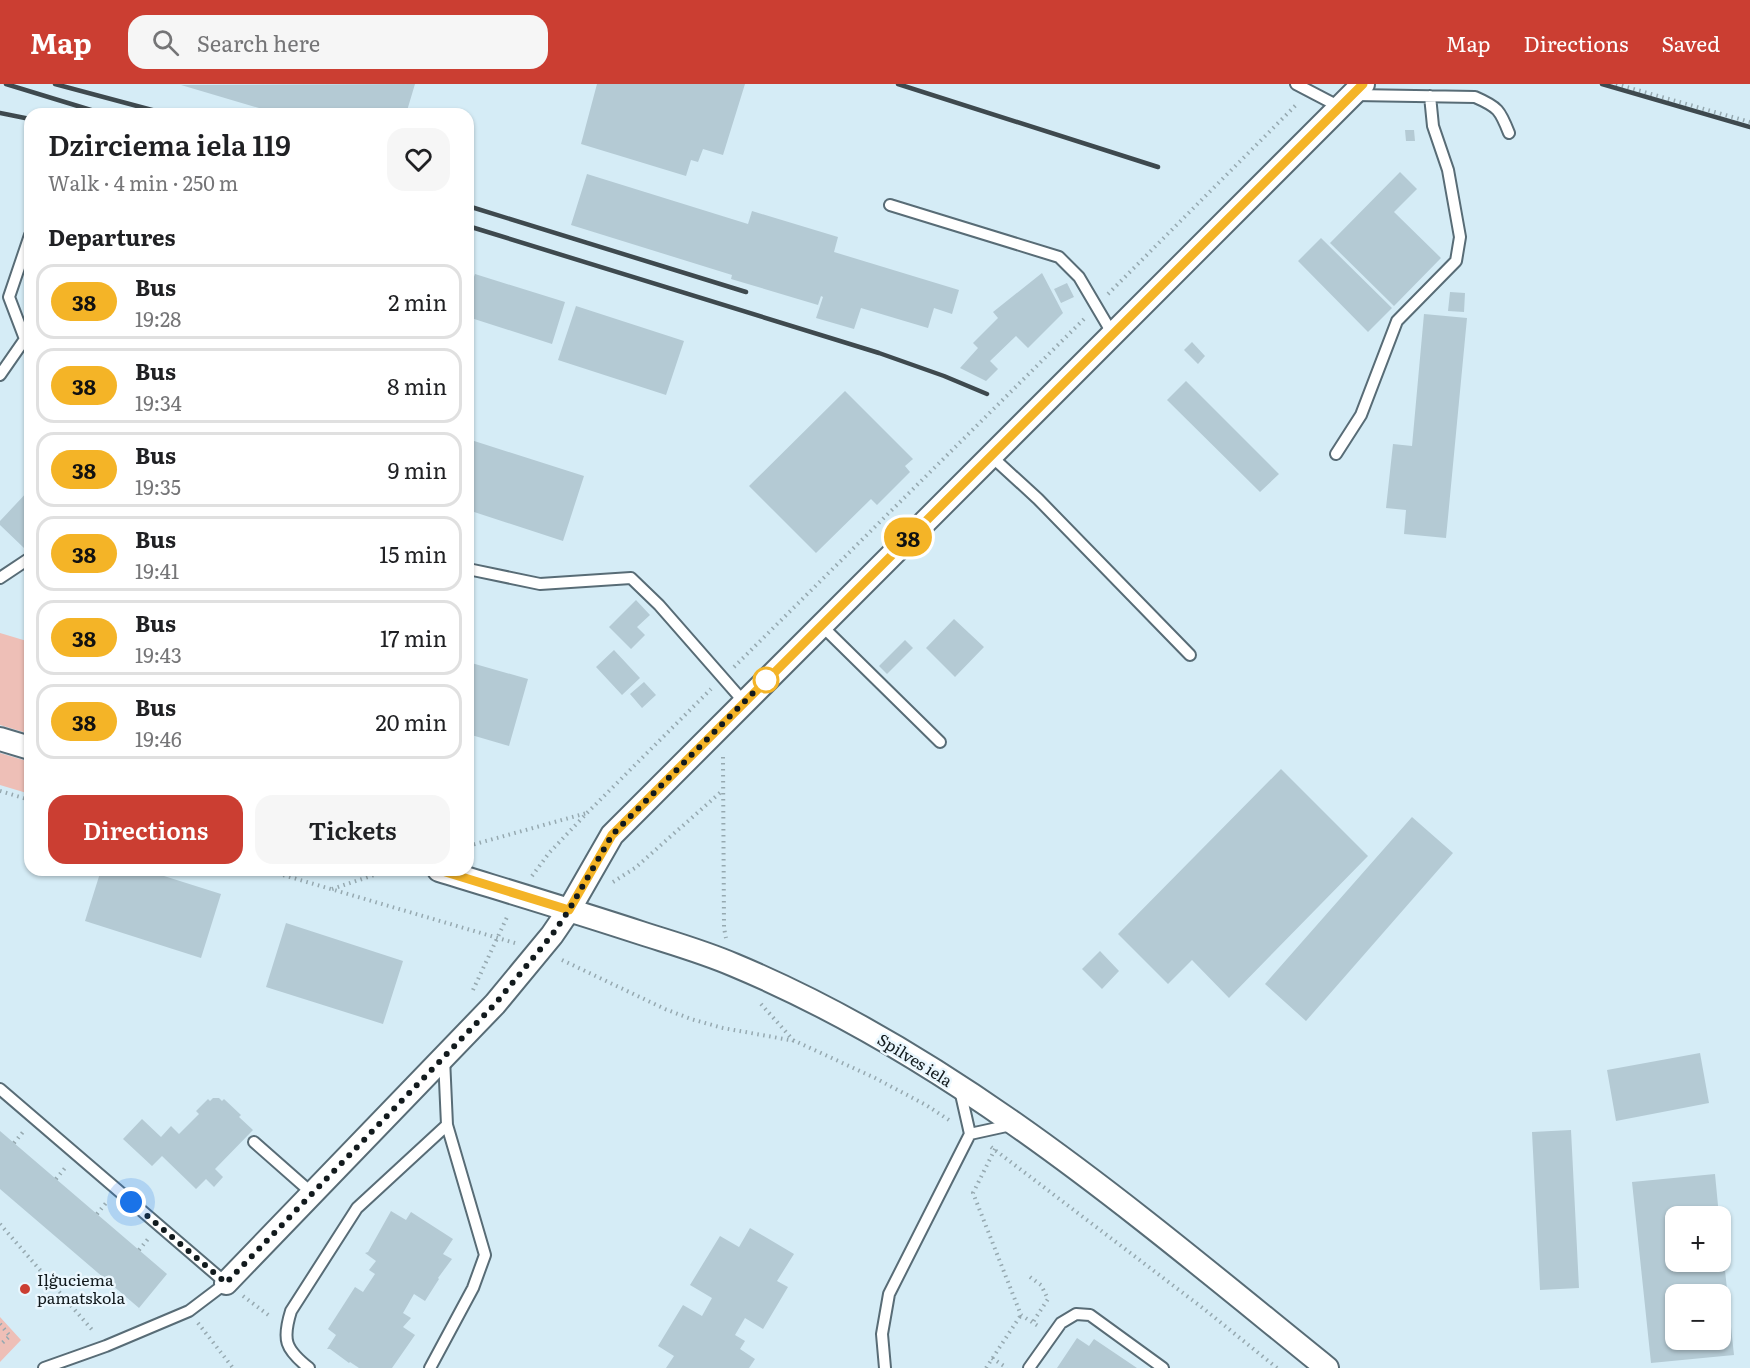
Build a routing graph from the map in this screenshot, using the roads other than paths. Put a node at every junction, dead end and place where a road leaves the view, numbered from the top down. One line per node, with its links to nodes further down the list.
1 (1296, 84): 2 (lane)
2 (1351, 95): 3 (lane); 8 (street)
3 (1430, 96): 4 (lane); 11 (lane)
4 (1509, 134)
5 (890, 205): 8 (lane)
6 (24, 253): 7 (lane)
7 (24, 330)
8 (1112, 333): 12 (street)
9 (24, 344): 10 (lane)
10 (0, 375)
11 (1336, 454)
12 (990, 455): 16 (street); 17 (lane)
13 (24, 562): 15 (lane)
14 (474, 570): 18 (lane)
15 (0, 578)
16 (821, 625): 18 (street); 20 (lane)
17 (1190, 655)
18 (744, 702): 23 (street)
19 (0, 739): 21 (street)
20 (940, 742)
21 (24, 746)
22 (459, 876): 23 (street, Spilves iela)
23 (569, 910): 24 (street); 25 (street, Spilves iela)
24 (444, 1058): 28 (lane); 31 (street)
25 (960, 1088): 27 (street, Spilves iela); 29 (lane)
26 (0, 1089): 32 (lane)
27 (1016, 1124): 29 (lane); 39 (street, Spilves iela)
28 (447, 1125): 34 (lane); 35 (lane)
29 (970, 1134): 36 (lane)
30 (254, 1142): 31 (lane)
31 (313, 1194): 32 (street)
32 (226, 1283): 33 (lane)
33 (44, 1368)
34 (309, 1368)
35 (430, 1368)
36 (885, 1368)
37 (1029, 1368): 38 (lane)
38 (1163, 1368)
39 (1327, 1368)

